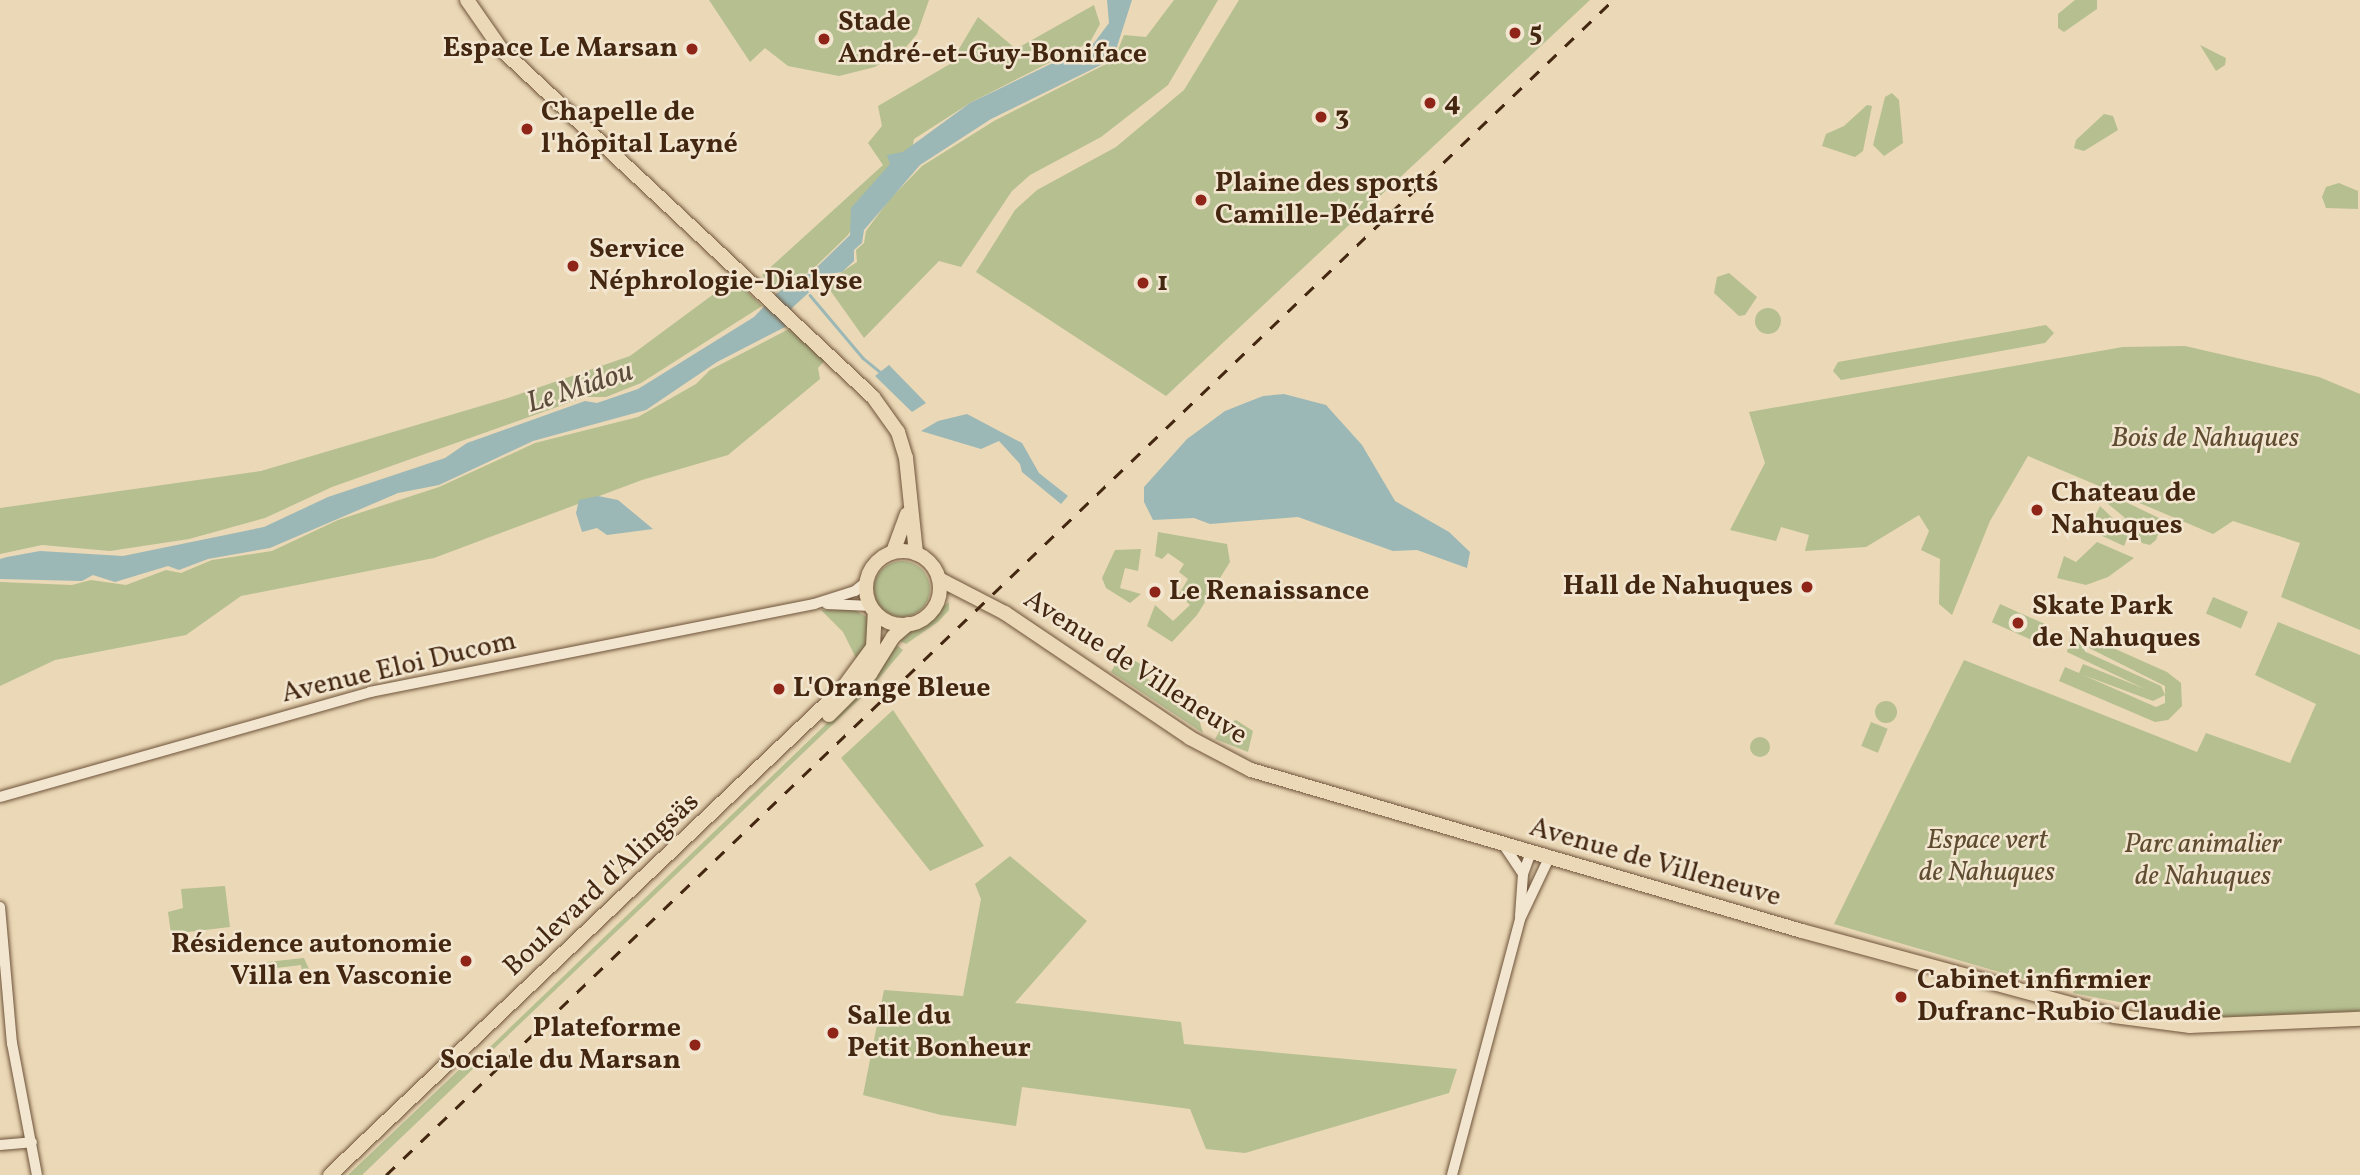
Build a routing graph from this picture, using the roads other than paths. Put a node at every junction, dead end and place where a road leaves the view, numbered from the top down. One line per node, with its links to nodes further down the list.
1 (467, 0): 2 (main road)
2 (911, 503): 3 (main road); 4 (main road)
3 (893, 552): 4 (main road); 6 (main road)
4 (916, 553): 5 (main road)
5 (939, 579): 7 (main road); 8 (main road, Avenue de Villeneuve)
6 (866, 582): 9 (street, Avenue Eloi Ducom); 10 (main road)
7 (938, 600): 8 (main road, Avenue de Villeneuve); 11 (main road)
8 (984, 601): 13 (main road, Avenue de Villeneuve)
9 (814, 604): 10 (street, Avenue Eloi Ducom); 12 (street, Avenue Eloi Ducom)
10 (873, 610): 11 (main road); 23 (main road, Boulevard d'Alingsäs)
11 (908, 624): 24 (main road, Boulevard d'Alingsäs)
12 (0, 797)
13 (1503, 844): 14 (main road, Avenue de Villeneuve); 16 (street)
14 (1531, 852): 15 (main road, Avenue de Villeneuve); 16 (street)
15 (1549, 858): 18 (street); 19 (main road, Avenue de Villeneuve)
16 (1523, 874): 18 (street)
17 (0, 907): 20 (street)
18 (1520, 919): 25 (street)
19 (2360, 1019)
20 (32, 1142): 21 (street); 22 (street)
21 (0, 1145)
22 (37, 1175)
23 (330, 1175)
24 (342, 1175)
25 (1452, 1175)

